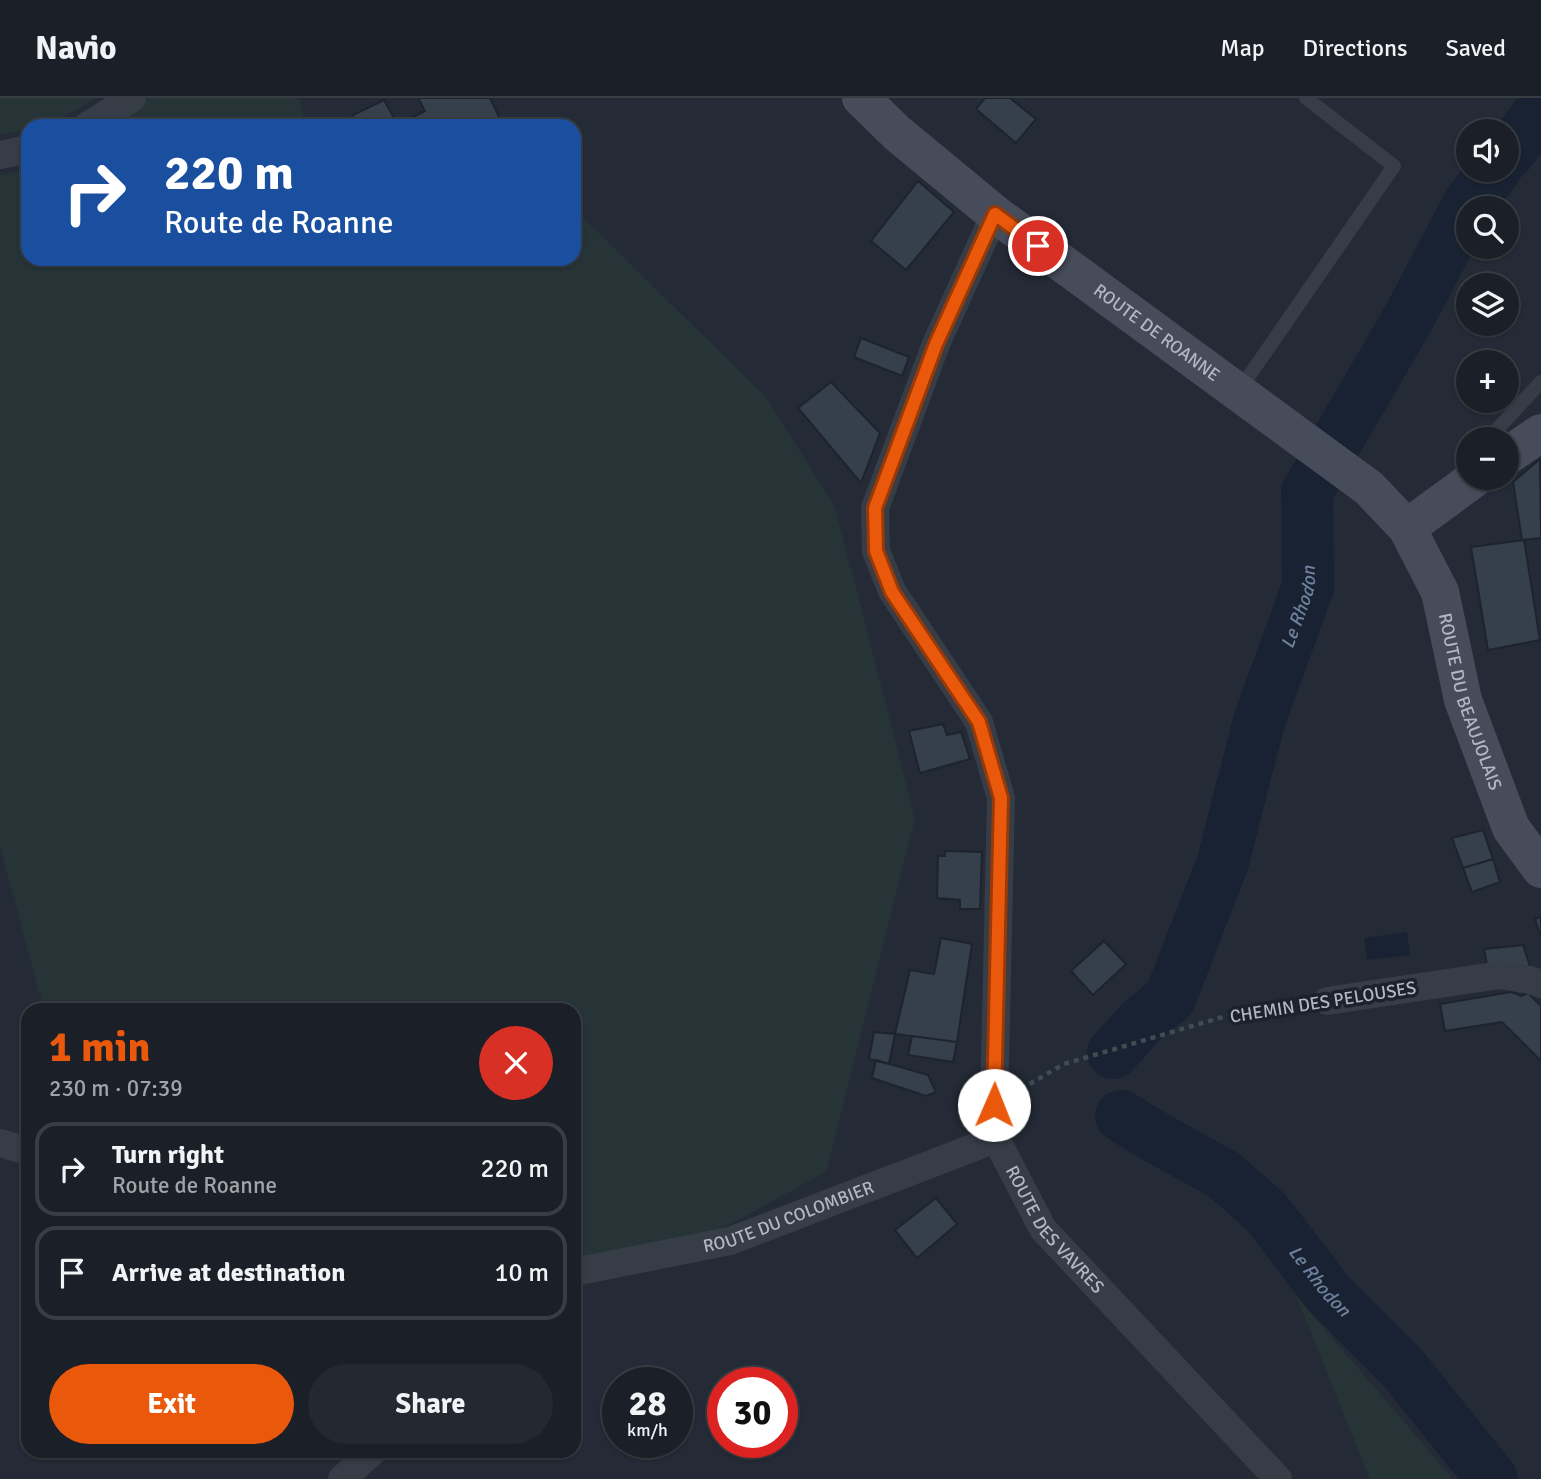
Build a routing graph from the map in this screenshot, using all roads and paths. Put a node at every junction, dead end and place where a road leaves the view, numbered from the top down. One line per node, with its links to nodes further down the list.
1 (132, 98): 4 (street)
2 (861, 98): 7 (main road, ROUTE DE ROANNE)
3 (1306, 98): 9 (lane)
4 (98, 119)
5 (21, 150): 6 (street)
6 (0, 155)
7 (995, 214): 9 (main road, ROUTE DE ROANNE); 19 (street, ROUTE DES VAVRES)
8 (1541, 382): 10 (lane)
9 (1237, 393): 13 (main road, ROUTE DE ROANNE)
10 (1499, 427)
11 (1541, 433): 12 (main road)
12 (1519, 448)
13 (1369, 488): 15 (main road, ROUTE DU BEAUJOLAIS)
14 (1458, 490): 15 (main road)
15 (1408, 528): 16 (main road, ROUTE DU BEAUJOLAIS)
16 (1541, 869)
17 (1541, 984): 18 (street, CHEMIN DES PELOUSES)
18 (1327, 1001): 19 (path, CHEMIN DES PELOUSES)
19 (994, 1105): 20 (street, ROUTE DES VAVRES)
20 (996, 1139): 23 (street, ROUTE DU COLOMBIER); 26 (street, ROUTE DES VAVRES)
21 (0, 1143): 22 (street)
22 (21, 1149)
23 (581, 1271)
24 (365, 1458): 25 (street)
25 (342, 1479)
26 (1278, 1479)

